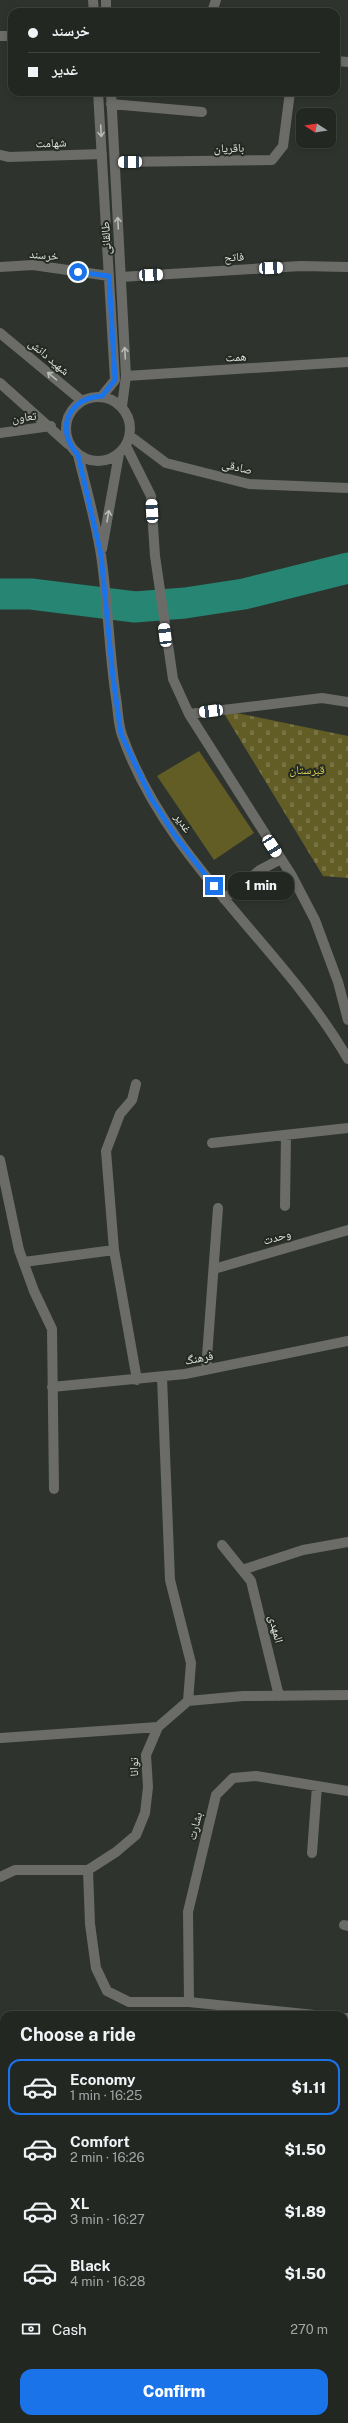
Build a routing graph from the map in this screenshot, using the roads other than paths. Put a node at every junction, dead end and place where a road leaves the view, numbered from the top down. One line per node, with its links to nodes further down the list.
1 (98, 96): 6 (street, طالقانی, one-way to 6)
2 (111, 96): 4 (street, طالقانی)
3 (289, 96): 8 (street, باقریان)
4 (111, 104): 5 (street); 8 (street, طالقانی)
5 (202, 112)
6 (102, 154): 7 (street, شهامت); 11 (street, طالقانی)
7 (0, 155)
8 (115, 162): 12 (street, طالقانی, one-way to 8)
9 (348, 267): 12 (street, فاتح)
10 (0, 268): 11 (street, خرسند)
11 (109, 276): 17 (street, طالقانی)
12 (121, 277): 15 (street, طالقانی, one-way to 12)
13 (0, 333): 18 (street, شهید دانش, one-way to 13)
14 (348, 362): 15 (street, همت)
15 (126, 376): 19 (street, طالقانی)
16 (0, 382): 20 (street)
17 (102, 396): 18 (street); 19 (street)
18 (82, 401): 24 (street)
19 (122, 406): 22 (street)
20 (51, 426): 21 (street, تعاون); 24 (street)
21 (0, 433)
22 (130, 436): 23 (street); 27 (street, صادقی)
23 (126, 446): 25 (street); 30 (street)
24 (71, 447): 26 (street)
25 (119, 454): 26 (street); 28 (street, one-way to 25)
26 (78, 455): 28 (street)
27 (348, 488)
28 (101, 555): 32 (street, غدیر)
29 (348, 702): 30 (street)
30 (190, 714): 31 (street)
31 (281, 859): 32 (street); 33 (street)
32 (224, 899): 34 (street, غدیر)
33 (348, 1020)
34 (348, 1059)
35 (136, 1084): 43 (street)
36 (348, 1128): 37 (street)
37 (286, 1135): 38 (street); 40 (street)
38 (212, 1143)
39 (0, 1160): 44 (street)
40 (285, 1206)
41 (218, 1208): 45 (street)
42 (348, 1230): 45 (street, وحدت)
43 (114, 1250): 44 (street); 49 (street)
44 (24, 1262): 50 (street)
45 (214, 1269): 47 (street)
46 (348, 1341): 47 (street, فرهنگ)
47 (206, 1370): 48 (street, فرهنگ)
48 (162, 1377): 49 (street, فرهنگ); 57 (street)
49 (137, 1380): 50 (street, فرهنگ)
50 (52, 1386): 51 (street)
51 (54, 1489)
52 (348, 1542): 54 (street)
53 (222, 1545): 54 (street, المهدی)
54 (242, 1570): 55 (street, المهدی)
55 (279, 1696): 56 (street); 57 (street)
56 (348, 1696)
57 (188, 1701): 58 (street, توانا)
58 (158, 1727): 59 (street); 63 (street, توانا)
59 (2, 1738)
60 (317, 1786): 61 (street, بشارت); 62 (street); 65 (street, بشارت)
61 (348, 1791)
62 (312, 1853)
63 (88, 1870): 64 (street); 65 (street)
64 (0, 1877)
65 (189, 2002): 66 (street)
66 (276, 2011)

